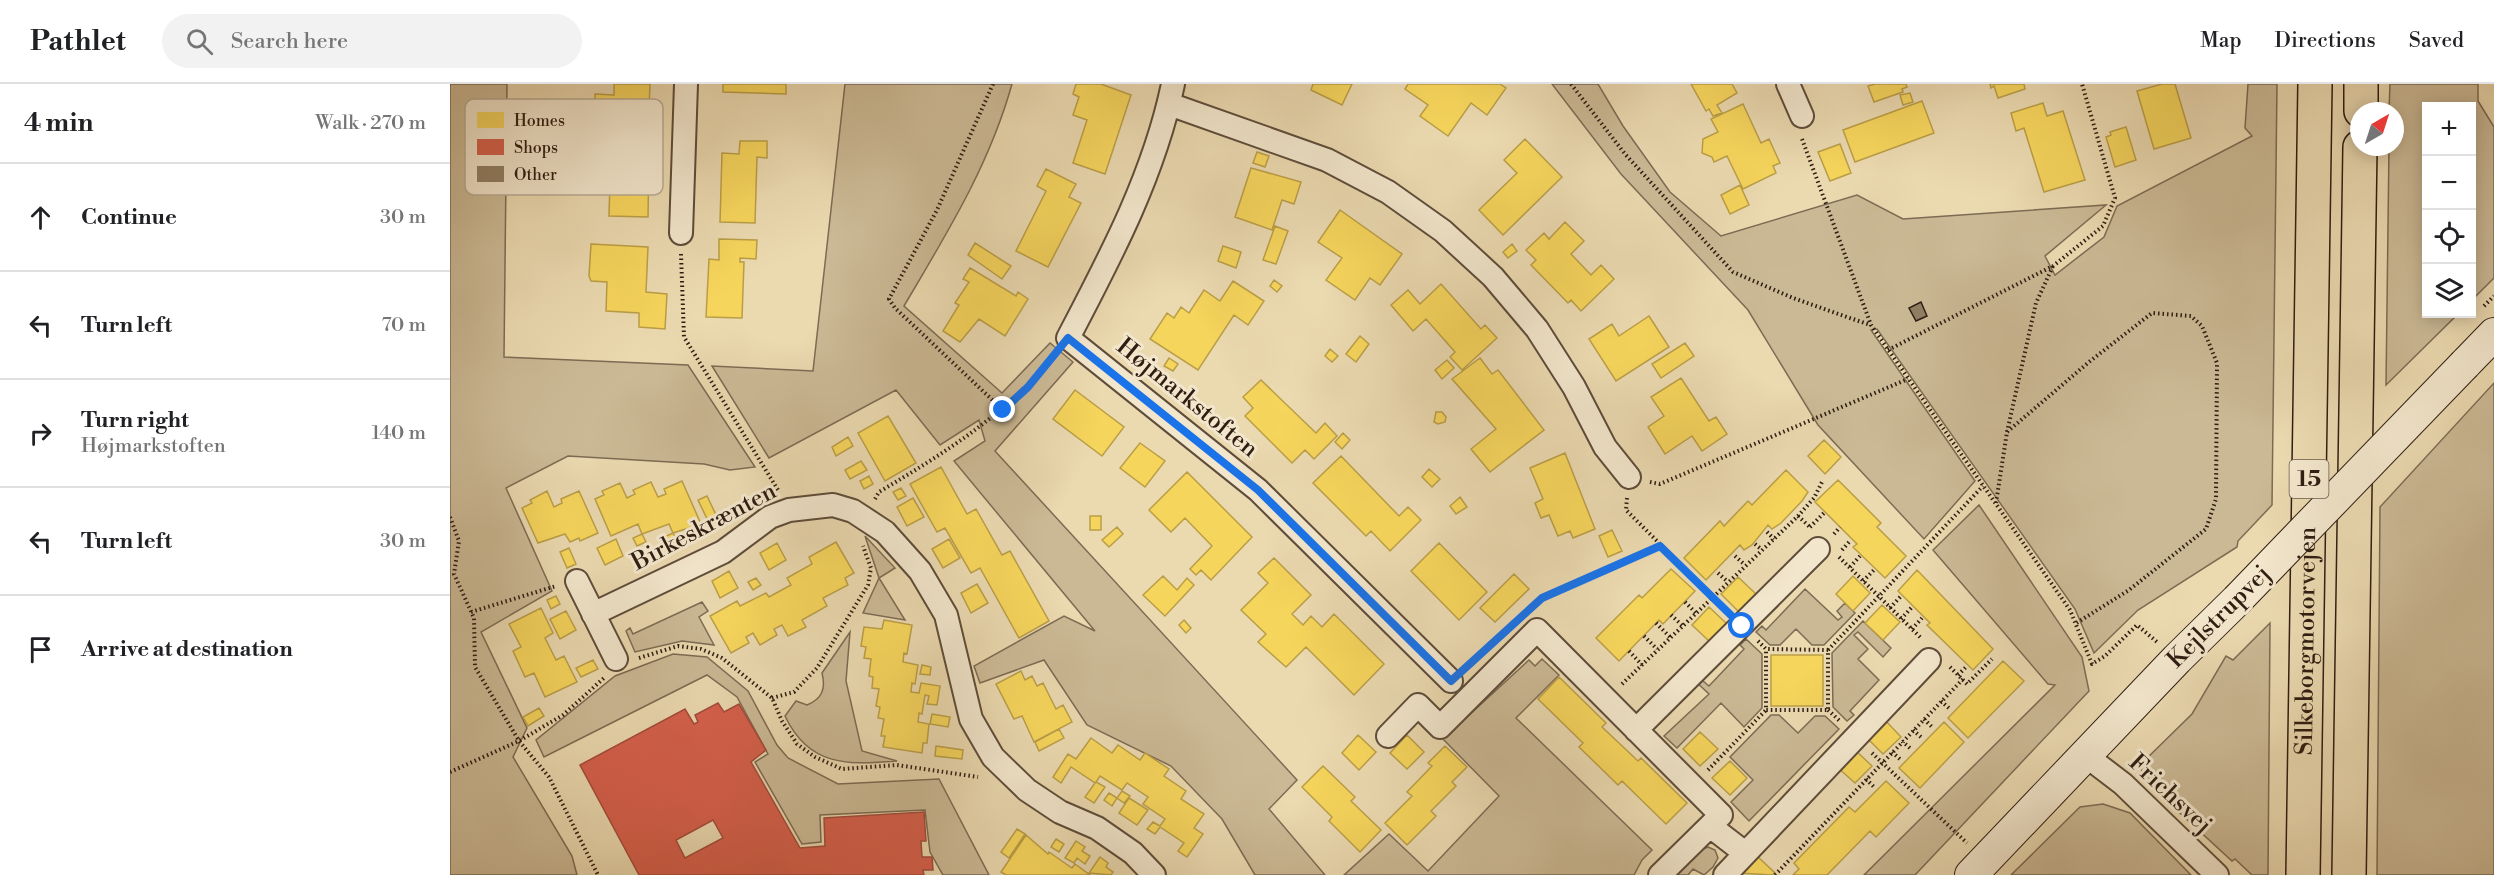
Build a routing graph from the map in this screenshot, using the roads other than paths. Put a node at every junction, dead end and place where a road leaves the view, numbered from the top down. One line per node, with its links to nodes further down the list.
1 (686, 84): 9 (street)
2 (1788, 84): 7 (street)
3 (2315, 84): 28 (highway, Silkeborgmotorvejen / 15)
4 (2361, 84): 6 (highway)
5 (1171, 94): 11 (street); 17 (street, Højmarkstoften)
6 (2361, 102)
7 (1802, 116)
8 (2360, 156): 29 (highway, Silkeborgmotorvejen / 15)
9 (681, 232)
10 (2494, 334): 20 (street, Kejlstrupvej, bridge)
11 (1629, 477)
12 (1824, 546): 18 (street)
13 (577, 581): 14 (street)
14 (593, 614): 16 (street); 24 (street, Birkeskrænten)
15 (1934, 656): 22 (street)
16 (620, 664)
17 (1451, 681)
18 (1636, 730): 19 (street); 21 (street)
19 (1388, 736)
20 (2085, 755): 23 (street, Kejlstrupvej); 27 (street, Frichsvej)
21 (1710, 826): 22 (street); 25 (street)
22 (1745, 853): 26 (street)
23 (1978, 867)
24 (1154, 875)
25 (1660, 875)
26 (1725, 875)
27 (2217, 875)
28 (2303, 875)
29 (2349, 875)

